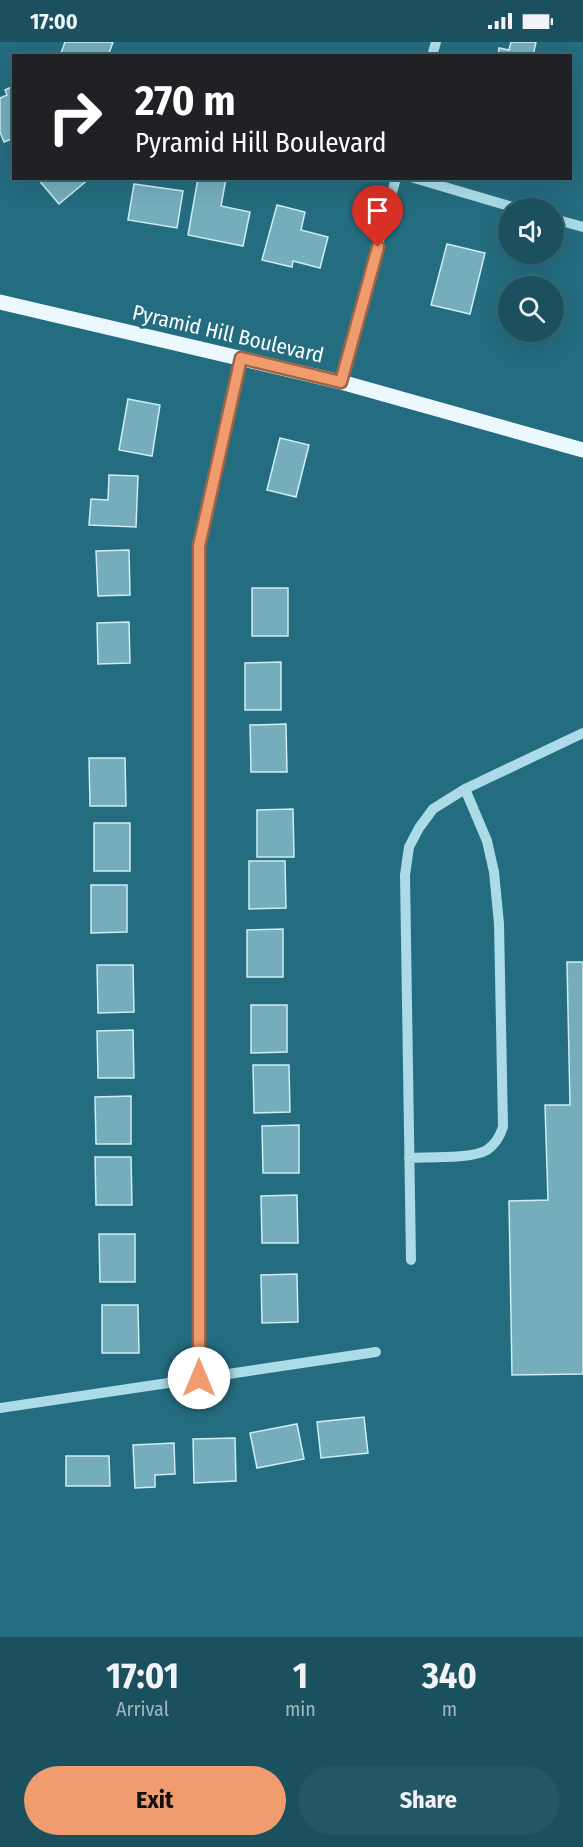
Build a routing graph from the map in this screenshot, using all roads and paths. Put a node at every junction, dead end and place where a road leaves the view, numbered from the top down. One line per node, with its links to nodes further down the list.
1 (395, 180): 8 (street)
2 (421, 180): 3 (street)
3 (498, 203)
4 (564, 222): 5 (street)
5 (583, 227)
6 (0, 302): 7 (main road, Pyramid Hill Boulevard)
7 (241, 358): 8 (main road, Pyramid Hill Boulevard); 15 (street)
8 (341, 382): 9 (main road, Pyramid Hill Boulevard)
9 (583, 450)
10 (583, 733): 11 (street)
11 (465, 789): 12 (street); 12 (street)
12 (409, 1158): 13 (street)
13 (411, 1260)
14 (376, 1352): 15 (street)
15 (199, 1378): 16 (street)
16 (0, 1408)

